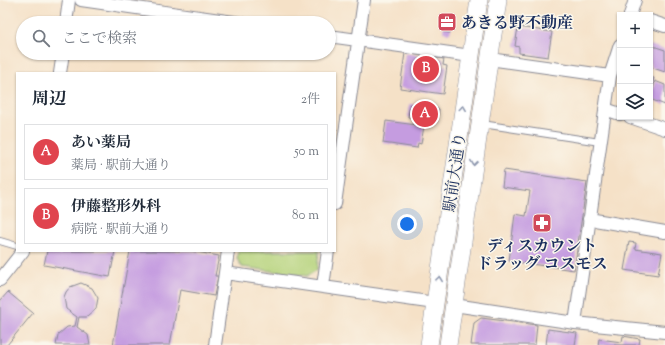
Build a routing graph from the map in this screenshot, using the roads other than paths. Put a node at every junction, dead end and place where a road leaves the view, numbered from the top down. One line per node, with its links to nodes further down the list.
1 (69, 0): 8 (street)
2 (81, 0): 9 (street)
3 (364, 0): 13 (street)
4 (479, 0): 15 (street, 駅前大通り)
5 (498, 0): 16 (street, 駅前大通り)
6 (635, 0): 7 (street)
7 (631, 12)
8 (67, 16)
9 (192, 16)
10 (653, 22): 11 (street)
11 (665, 26)
12 (336, 37): 13 (street)
13 (358, 40): 15 (street); 26 (street)
14 (619, 48): 19 (street)
15 (470, 56): 38 (street, 駅前大通り, one-way to 15)
16 (490, 59): 19 (street); 23 (street, 駅前大通り)
17 (62, 60): 18 (street)
18 (60, 72)
19 (610, 76): 20 (street)
20 (605, 109): 21 (street); 25 (street)
21 (617, 113)
22 (639, 120): 24 (street)
23 (480, 124): 25 (lane); 39 (street, 駅前大通り, one-way to 39)
24 (665, 129)
25 (600, 142): 28 (street)
26 (338, 156): 27 (street)
27 (336, 188)
28 (589, 219): 29 (street); 40 (street)
29 (665, 232)
30 (0, 241): 31 (lane)
31 (16, 246)
32 (22, 252): 36 (street)
33 (228, 252): 35 (street)
34 (328, 252): 37 (street)
35 (225, 273): 37 (street); 42 (street)
36 (0, 280)
37 (323, 286): 38 (street)
38 (435, 303): 43 (street, 駅前大通り)
39 (454, 305): 40 (street); 44 (street, 駅前大通り)
40 (574, 323): 41 (street)
41 (665, 332)
42 (215, 345)
43 (429, 345)
44 (448, 345)

